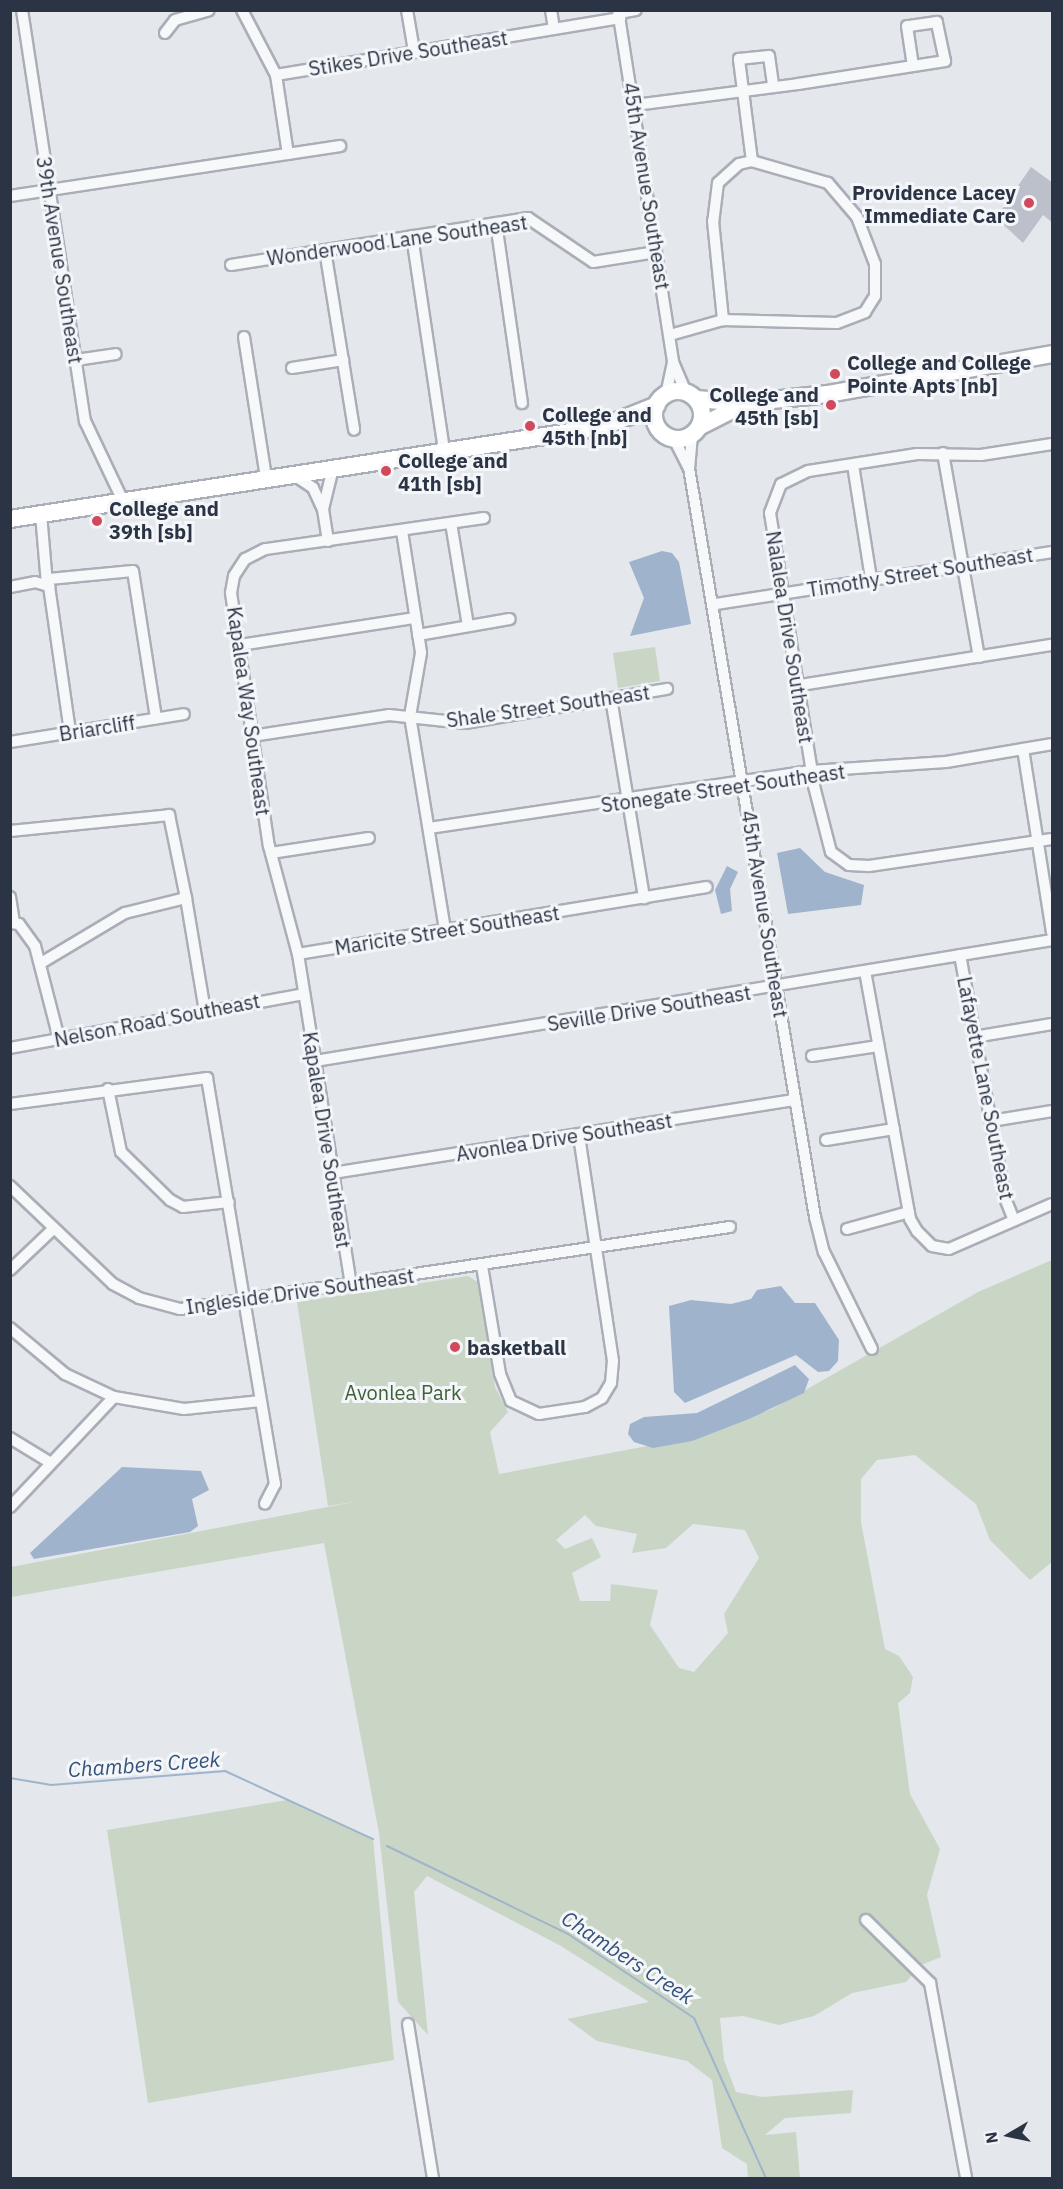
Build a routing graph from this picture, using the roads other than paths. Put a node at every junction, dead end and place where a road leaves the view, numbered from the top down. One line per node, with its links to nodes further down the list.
1 (22, 10): 19 (street, 39th Avenue Southeast)
2 (209, 10): 9 (street)
3 (242, 10): 12 (street)
4 (406, 10): 10 (street)
5 (551, 10): 8 (street)
6 (636, 10): 7 (street, Stikes Drive Southeast)
7 (619, 14): 8 (street, Stikes Drive Southeast); 15 (street, 45th Avenue Southeast)
8 (554, 29): 10 (street, Stikes Drive Southeast)
9 (165, 33)
10 (414, 51): 12 (street, Stikes Drive Southeast)
11 (913, 66): 11 (street); 13 (street)
12 (276, 75): 17 (street)
13 (773, 86): 14 (street); 14 (street)
14 (739, 90): 15 (street); 18 (street)
15 (634, 105): 24 (street, 45th Avenue Southeast)
16 (340, 146): 17 (street)
17 (288, 154): 19 (street)
18 (752, 161): 26 (street); 26 (street)
19 (48, 191): 20 (street); 31 (street, 39th Avenue Southeast)
20 (10, 196)
21 (496, 223): 22 (street, Wonderwood Lane Southeast); 24 (street, Wonderwood Lane Southeast); 37 (street)
22 (412, 236): 23 (street, Wonderwood Lane Southeast); 45 (street)
23 (325, 250): 25 (street, Wonderwood Lane Southeast); 32 (street)
24 (656, 252): 27 (street, 45th Avenue Southeast)
25 (231, 265)
26 (723, 320): 27 (street)
27 (670, 335): 33 (street, 45th Avenue Southeast)
28 (244, 337): 51 (street)
29 (116, 354): 31 (street)
30 (1053, 354): 38 (main road)
31 (76, 360): 52 (street, 39th Avenue Southeast)
32 (343, 360): 34 (street); 41 (street)
33 (673, 362): 35 (street, 45th Avenue Southeast); 36 (street, 45th Avenue Southeast)
34 (292, 368)
35 (691, 396): 36 (main road); 38 (main road); 42 (main road)
36 (661, 400): 39 (main road); 40 (main road)
37 (522, 402)
38 (745, 404): 42 (main road)
39 (602, 427): 40 (main road); 45 (main road)
40 (659, 429): 43 (main road)
41 (354, 430)
42 (696, 431): 43 (main road); 49 (street, 45th Avenue Southeast)
43 (674, 439): 49 (street, 45th Avenue Southeast)
44 (1053, 444): 46 (street)
45 (444, 450): 48 (main road)
46 (943, 453): 47 (street); 61 (street)
47 (853, 465): 62 (street); 65 (street, Nalalea Drive Southeast)
48 (333, 468): 50 (main road); 53 (street)
49 (689, 468): 66 (street, 45th Avenue Southeast)
50 (293, 474): 51 (main road); 53 (street)
51 (266, 478): 52 (main road)
52 (123, 501): 54 (main road)
53 (323, 510): 59 (street)
54 (41, 514): 56 (main road); 63 (street)
55 (484, 518): 57 (street)
56 (10, 519)
57 (451, 523): 58 (street); 69 (street)
58 (402, 531): 59 (street); 67 (street)
59 (328, 541): 71 (street, Kapalea Way Southeast)
60 (1053, 552): 61 (street, Timothy Street Southeast)
61 (960, 566): 62 (street, Timothy Street Southeast); 73 (street)
62 (871, 579): 65 (street, Timothy Street Southeast)
63 (48, 582): 64 (street); 79 (street); 80 (street)
64 (10, 587)
65 (783, 593): 66 (street, Timothy Street Southeast); 74 (street, Nalalea Drive Southeast)
66 (716, 604): 86 (street, 45th Avenue Southeast)
67 (415, 618): 70 (street); 71 (street)
68 (510, 619): 69 (street)
69 (468, 626): 70 (street)
70 (418, 635): 78 (street)
71 (240, 645): 81 (street, Kapalea Way Southeast)
72 (1053, 645): 73 (street)
73 (979, 657): 74 (street)
74 (801, 685): 85 (street, Nalalea Drive Southeast)
75 (667, 689): 76 (street, Shale Street Southeast)
76 (610, 698): 78 (street, Shale Street Southeast); 87 (street)
77 (184, 714): 79 (street, Briarcliff)
78 (410, 716): 81 (street, Shale Street Southeast); 88 (street)
79 (156, 718): 80 (street, Briarcliff)
80 (69, 732): 82 (street, Briarcliff)
81 (252, 736): 93 (street, Kapalea Way Southeast)
82 (10, 742)
83 (1053, 744): 84 (street, Stonegate Street Southeast)
84 (1023, 749): 85 (street, Stonegate Street Southeast); 92 (street)
85 (811, 771): 86 (street, Stonegate Street Southeast); 92 (street, Nalalea Drive Southeast)
86 (744, 783): 87 (street, Stonegate Street Southeast); 106 (street, 45th Avenue Southeast)
87 (627, 800): 88 (street, Stonegate Street Southeast); 97 (street)
88 (429, 828): 99 (street)
89 (10, 831): 96 (street)
90 (369, 838): 93 (street)
91 (1053, 839): 92 (street)
92 (1038, 842): 100 (street)
93 (270, 849): 102 (street)
94 (707, 887): 97 (street, Maricite Street Southeast)
95 (10, 897): 98 (street)
96 (186, 898): 104 (street); 108 (street)
97 (644, 898): 99 (street, Maricite Street Southeast)
98 (12, 923): 104 (street)
99 (445, 930): 102 (street, Maricite Street Southeast)
100 (1053, 933)
101 (1053, 940): 103 (street, Seville Drive Southeast)
102 (298, 954): 107 (street, Kapalea Drive Southeast)
103 (960, 955): 105 (street, Seville Drive Southeast); 110 (street, Lafayette Lane Southeast)
104 (41, 963): 111 (street)
105 (865, 971): 106 (street, Seville Drive Southeast); 112 (street)
106 (778, 987): 115 (street, Seville Drive Southeast); 117 (street, 45th Avenue Southeast)
107 (304, 994): 108 (street, Nelson Road Southeast); 115 (street, Kapalea Drive Southeast)
108 (205, 1012): 111 (street, Nelson Road Southeast)
109 (1053, 1024): 110 (street)
110 (974, 1037): 120 (street, Lafayette Lane Southeast)
111 (59, 1039): 113 (street, Nelson Road Southeast)
112 (878, 1046): 114 (street); 121 (street)
113 (10, 1048)
114 (812, 1056)
115 (315, 1061): 124 (street, Kapalea Drive Southeast)
116 (108, 1089): 118 (street); 126 (street); 126 (street)
117 (795, 1101): 122 (street, Avonlea Drive Southeast); 139 (street, 45th Avenue Southeast)
118 (10, 1104)
119 (1053, 1111): 120 (street)
120 (991, 1121): 129 (street, Lafayette Lane Southeast)
121 (894, 1129): 123 (street); 128 (street)
122 (579, 1135): 124 (street, Avonlea Drive Southeast); 133 (street)
123 (826, 1140)
124 (333, 1173): 136 (street, Kapalea Drive Southeast)
125 (10, 1186): 131 (street, Ingleside Drive Southeast)
126 (229, 1202): 137 (street)
127 (1053, 1204): 129 (street)
128 (909, 1212): 129 (street); 132 (street)
129 (1014, 1220)
130 (730, 1227): 133 (street, Ingleside Drive Southeast)
131 (53, 1229): 135 (street); 137 (street, Ingleside Drive Southeast)
132 (848, 1229)
133 (596, 1248): 134 (street, Ingleside Drive Southeast); 134 (street)
134 (482, 1266): 136 (street, Ingleside Drive Southeast)
135 (10, 1270)
136 (351, 1286): 137 (street, Ingleside Drive Southeast)
137 (246, 1302): 141 (street)
138 (10, 1328): 140 (street)
139 (872, 1349)
140 (114, 1397): 141 (street); 143 (street)
141 (261, 1401): 144 (street)
142 (10, 1438): 143 (street)
143 (51, 1463): 145 (street)
144 (265, 1504)
145 (10, 1508)
146 (866, 1920): 149 (street)
147 (408, 2024): 148 (street)
148 (433, 2178)
149 (966, 2178)

